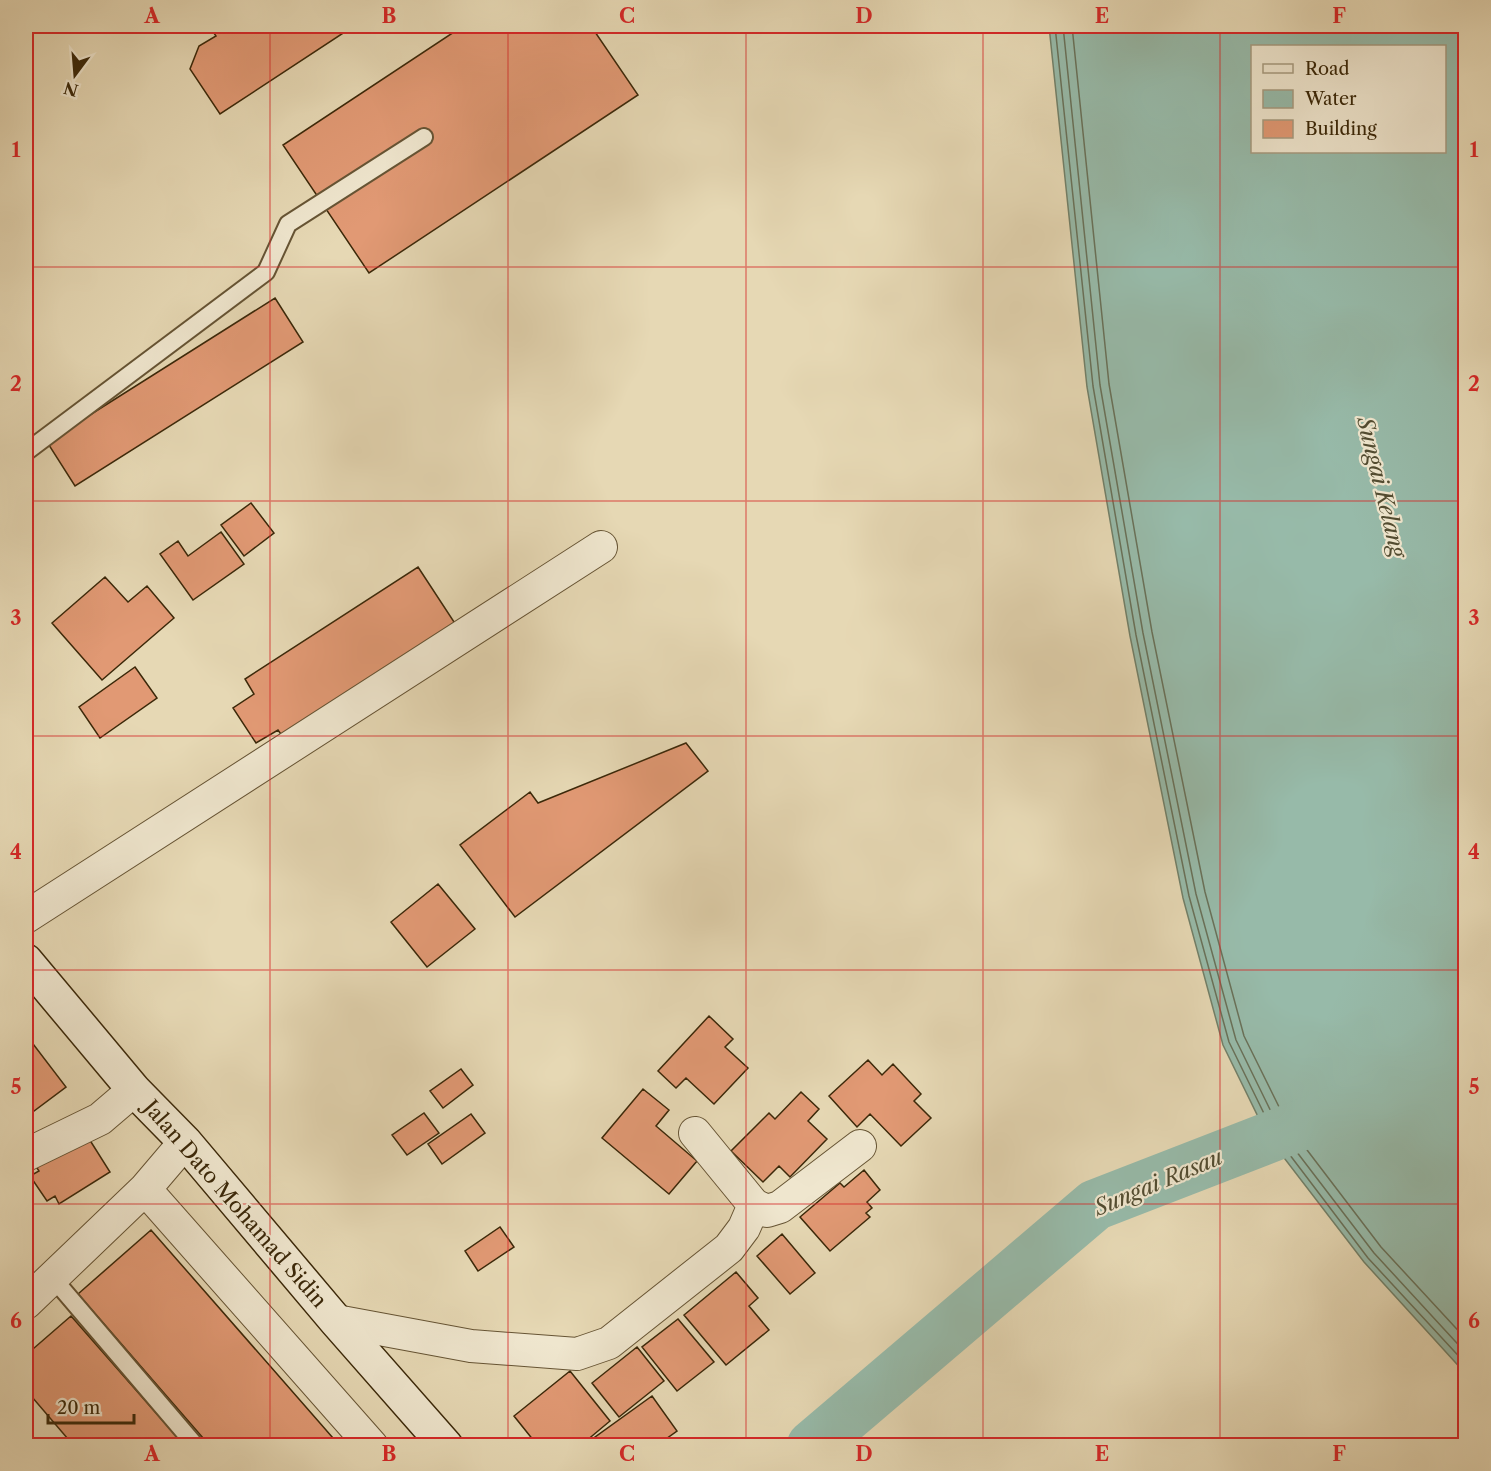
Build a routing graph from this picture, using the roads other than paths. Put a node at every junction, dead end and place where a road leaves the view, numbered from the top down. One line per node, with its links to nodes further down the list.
1 (424, 136): 2 (lane)
2 (26, 452)
3 (601, 547): 4 (street)
4 (26, 917)
5 (26, 961): 6 (main road, Jalan Dato Mohamad Sidin)
6 (134, 1090): 8 (main road, Jalan Dato Mohamad Sidin); 10 (street)
7 (695, 1133): 12 (street)
8 (185, 1142): 11 (street); 15 (main road, Jalan Dato Mohamad Sidin)
9 (860, 1146): 12 (street)
10 (26, 1155)
11 (145, 1189): 13 (street); 17 (street)
12 (754, 1205): 15 (street)
13 (52, 1277): 14 (street); 16 (lane)
14 (26, 1303)
15 (336, 1322): 18 (main road, Jalan Dato Mohamad Sidin)
16 (196, 1446)
17 (372, 1446)
18 (446, 1446)

